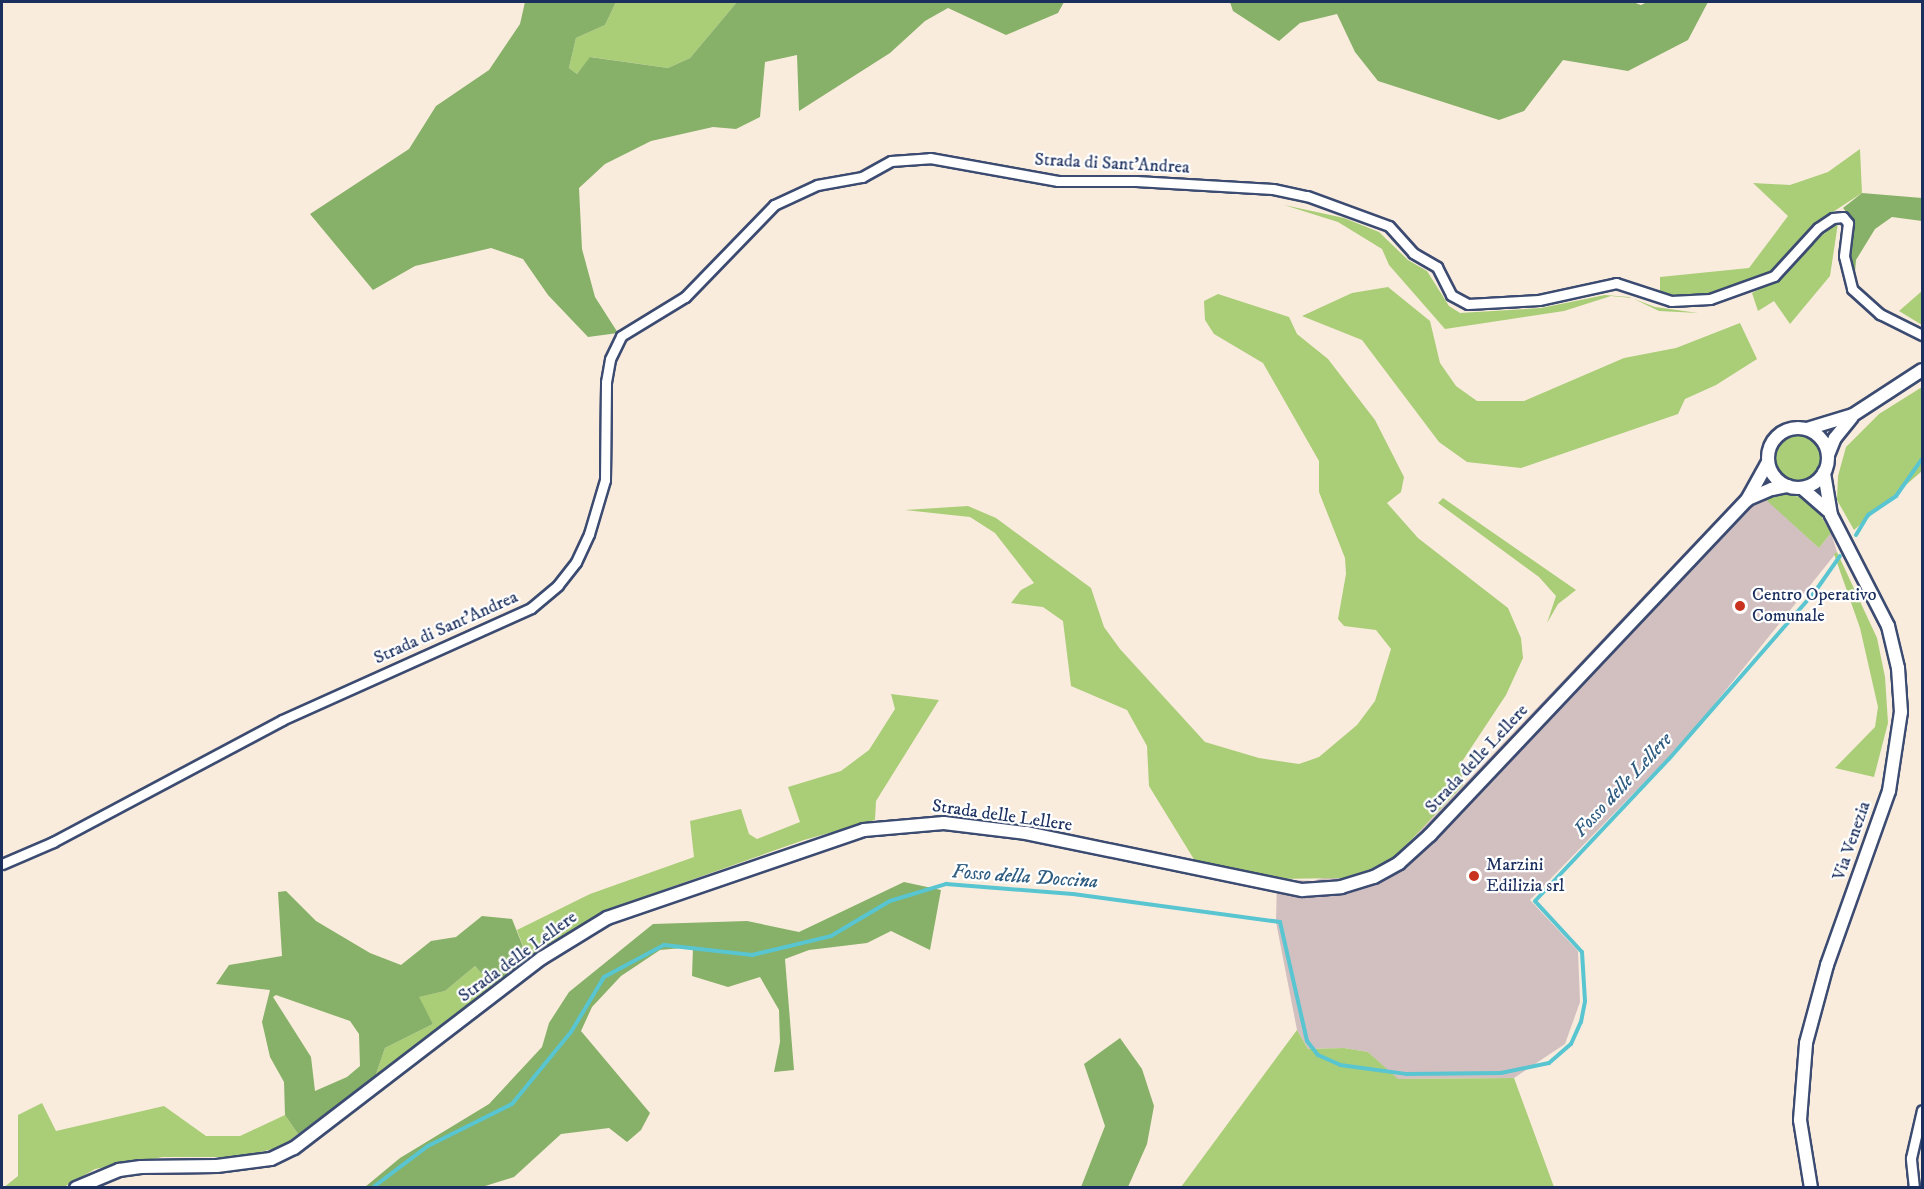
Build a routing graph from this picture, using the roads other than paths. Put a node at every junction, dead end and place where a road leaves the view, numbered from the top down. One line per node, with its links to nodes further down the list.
1 (1923, 335): 12 (street, Strada di Sant'Andrea)
2 (1923, 370): 3 (street)
3 (1853, 415): 4 (street); 5 (street)
4 (1807, 429): 5 (street); 6 (street)
5 (1828, 455): 7 (street)
6 (1768, 462): 8 (street); 10 (street, Strada delle Lellere)
7 (1824, 473): 9 (street); 11 (street, Via Venezia)
8 (1788, 486): 9 (street); 10 (street, Strada delle Lellere)
9 (1802, 488): 11 (street, Via Venezia)
10 (1747, 500): 14 (street, Strada delle Lellere)
11 (1831, 515): 15 (street, Via Venezia)
12 (2, 864)
13 (1923, 1110): 16 (street)
14 (76, 1188)
15 (1811, 1188)
16 (1914, 1188)

